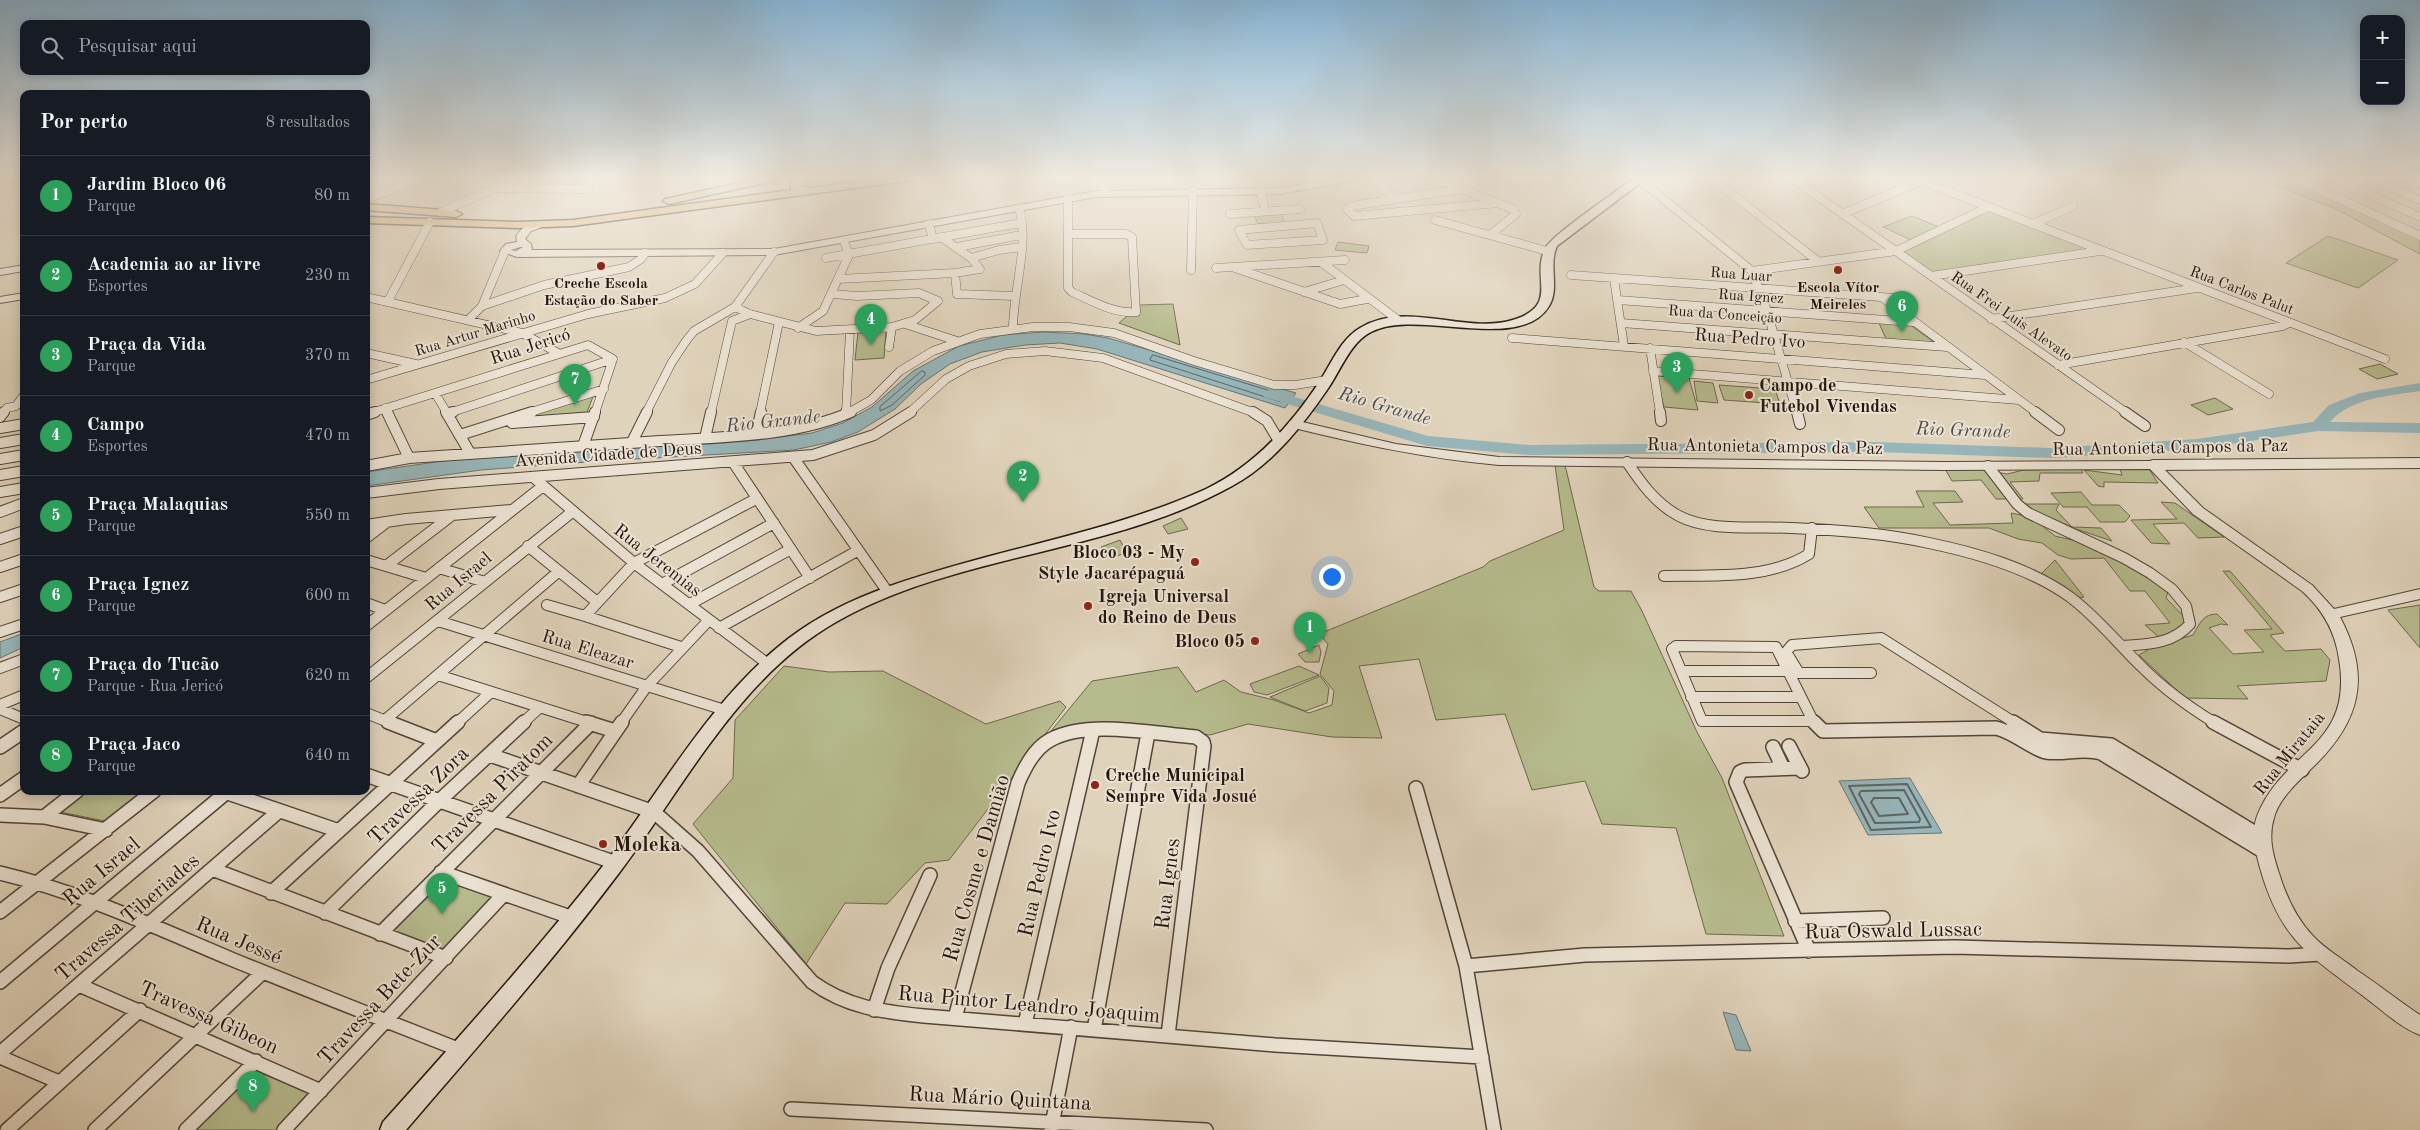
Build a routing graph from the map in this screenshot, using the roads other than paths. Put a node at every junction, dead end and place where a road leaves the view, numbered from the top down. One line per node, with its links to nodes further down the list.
1 (426, 230): 67 (street)
2 (512, 230): 30 (street)
3 (527, 230): 30 (street)
4 (900, 230): 27 (street)
5 (931, 230): 26 (street)
6 (983, 230): 25 (street)
7 (1021, 230): 22 (street)
8 (1069, 230): 21 (street)
9 (1193, 230): 46 (street)
10 (1240, 230): 11 (street)
11 (1320, 230)
12 (1471, 230): 23 (street)
13 (1496, 230): 23 (street)
14 (1572, 230): 31 (main road)
15 (1702, 230): 47 (street)
16 (1778, 230): 42 (street)
17 (1865, 230): 32 (street, Rua Frei Luis Alevato)
18 (1940, 230): 32 (street)
19 (2047, 230): 33 (street, Rua Carlos Palut)
20 (2407, 230): 24 (street)
21 (1069, 234): 21 (street)
22 (1021, 235): 28 (street); 29 (street)
23 (1490, 235): 31 (street)
24 (2420, 236)
25 (942, 237): 26 (street); 28 (street)
26 (933, 239): 37 (street)
27 (844, 241): 34 (street); 37 (street)
28 (957, 247): 39 (street)
29 (1021, 247): 39 (street); 59 (street)
30 (519, 250): 35 (street); 68 (street)
31 (1548, 251): 75 (main road)
32 (1896, 251): 42 (street); 51 (street, Rua Frei Luis Alevato)
33 (2101, 251): 51 (street); 55 (street, Rua Carlos Palut)
34 (774, 252): 36 (street); 69 (street)
35 (645, 253): 36 (street); 68 (street)
36 (723, 253): 86 (street, Rua Artur Marinho)
37 (849, 255): 38 (street); 52 (street)
38 (826, 258)
39 (971, 258): 49 (street)
40 (1345, 260): 41 (street)
41 (1321, 262): 44 (street); 54 (street)
42 (1819, 262): 47 (street)
43 (1216, 268): 44 (street)
44 (1232, 268): 57 (street)
45 (20, 269): 48 (street)
46 (1192, 270)
47 (1752, 271): 56 (street)
48 (0, 272)
49 (956, 274): 52 (street); 59 (street)
50 (1571, 276): 53 (street, Rua Luar)
51 (1930, 276): 74 (street, Rua Frei Luis Alevato)
52 (838, 279): 58 (street)
53 (1614, 279): 56 (street, Rua Luar); 66 (street)
54 (1344, 280): 57 (street); 63 (street)
55 (2198, 288): 74 (street); 80 (street, Rua Carlos Palut)
56 (1759, 289): 62 (street, Rua Luar); 70 (street)
57 (1304, 292): 63 (street)
58 (833, 294): 81 (street); 83 (street)
59 (1014, 296): 84 (street)
60 (20, 297): 65 (street)
61 (370, 298): 67 (street)
62 (1882, 298): 64 (street, Rua Luar); 78 (street)
63 (1367, 299): 75 (street)
64 (1909, 299)
65 (0, 300)
66 (1618, 300): 70 (street, Rua Ignez); 79 (street)
67 (388, 301): 72 (street)
68 (482, 306): 72 (street)
69 (735, 307): 71 (street); 73 (street)
70 (1767, 311): 78 (street, Rua Ignez); 87 (street)
71 (750, 314): 76 (street); 77 (street)
72 (469, 319): 86 (street)
73 (714, 319): 76 (street); 131 (street)
74 (1991, 319): 101 (street, Rua Frei Luis Alevato)
75 (1398, 320): 105 (main road)
76 (732, 321): 128 (street)
77 (779, 322): 83 (street); 127 (street)
78 (1913, 322): 93 (street)
79 (1621, 323): 87 (street, Rua da Conceição); 91 (street)
80 (2290, 323): 90 (street); 99 (street, Rua Carlos Palut)
81 (904, 324): 82 (street); 89 (street)
82 (892, 327): 85 (street); 92 (street)
83 (798, 328): 85 (street)
84 (1012, 328): 89 (street, Avenida Cidade de Deus); 105 (street, Avenida Cidade de Deus)
85 (850, 330): 115 (street)
86 (522, 332): 95 (street); 100 (street, Rua Artur Marinho)
87 (1774, 334): 93 (street, Rua da Conceição); 97 (street)
88 (1512, 338): 91 (street, Rua Pedro Ivo)
89 (957, 341): 115 (street, Avenida Cidade de Deus)
90 (2184, 342): 101 (street); 109 (street)
91 (1624, 346): 94 (street, Rua Pedro Ivo)
92 (888, 347)
93 (1947, 347): 103 (street)
94 (1650, 348): 97 (street, Rua Pedro Ivo); 102 (street)
95 (558, 353): 98 (street, Rua Jericó); 108 (street, Rua Jericó)
96 (370, 354): 100 (street)
97 (1782, 358): 103 (street, Rua Pedro Ivo); 106 (street)
98 (613, 359): 107 (street); 114 (street)
99 (2385, 359)
100 (417, 364): 104 (street, Rua Artur Marinho)
101 (2058, 365): 123 (street, Rua Frei Luis Alevato)
102 (1652, 371): 106 (street); 118 (street)
103 (1984, 375): 110 (street)
104 (370, 379)
105 (1327, 380): 119 (main road)
106 (1787, 381): 110 (street); 121 (street)
107 (604, 389): 117 (street); 120 (street)
108 (435, 394): 112 (street, Rua Jericó); 114 (street)
109 (2269, 394)
110 (2019, 400): 125 (street)
111 (20, 405): 116 (street)
112 (385, 408): 113 (street, Rua Jericó); 137 (street)
113 (370, 414)
114 (447, 414): 126 (street)
115 (846, 414): 127 (street, Avenida Cidade de Deus)
116 (0, 416)
117 (594, 417): 120 (street); 133 (street)
118 (1661, 421)
119 (1295, 423): 130 (main road); 140 (street, Rua Antonieta Campos da Paz)
120 (496, 424): 126 (street)
121 (1800, 424)
122 (20, 425): 124 (street)
123 (2145, 426)
124 (0, 428)
125 (2059, 430)
126 (460, 434): 134 (street)
127 (756, 434): 128 (street, Avenida Cidade de Deus)
128 (705, 438): 131 (street, Avenida Cidade de Deus)
129 (20, 440): 132 (street)
130 (1278, 441): 136 (street, Avenida Cidade de Deus); 181 (main road)
131 (632, 442): 133 (street, Avenida Cidade de Deus)
132 (0, 443)
133 (583, 446): 134 (street, Avenida Cidade de Deus)
134 (470, 453): 137 (street, Avenida Cidade de Deus)
135 (20, 456): 138 (street)
136 (793, 457): 139 (street, Avenida Cidade de Deus); 167 (street)
137 (409, 458): 142 (street, Avenida Cidade de Deus)
138 (0, 459)
139 (733, 462): 147 (street, Avenida Cidade de Deus); 152 (street)
140 (1627, 462): 144 (street, Rua Antonieta Campos da Paz); 161 (street)
141 (2420, 462): 143 (street, Rua Antonieta Campos da Paz)
142 (370, 465)
143 (2153, 465): 144 (street, Rua Antonieta Campos da Paz); 189 (street, Rua Mirataia)
144 (1988, 466): 198 (street)
145 (20, 472): 146 (street)
146 (0, 475)
147 (533, 477): 148 (street, Rua Jeremias); 151 (street, Avenida Cidade de Deus)
148 (543, 486): 154 (street); 156 (street, Rua Jeremias)
149 (20, 489): 150 (street)
150 (0, 492)
151 (370, 492)
152 (756, 500): 159 (street); 170 (street)
153 (20, 503): 155 (street)
154 (512, 510): 157 (street); 173 (street)
155 (0, 512)
156 (572, 512): 165 (street, Rua Israel); 170 (street, Rua Jeremias)
157 (452, 515): 158 (street); 171 (street)
158 (389, 521): 160 (street); 163 (street)
159 (774, 523): 166 (street); 179 (street)
160 (370, 524)
161 (1812, 528): 175 (street); 198 (street)
162 (20, 532): 164 (street)
163 (370, 535)
164 (0, 539)
165 (528, 546): 174 (street); 178 (street, Rua Israel)
166 (791, 549): 177 (street); 186 (street)
167 (857, 551): 177 (street); 181 (street)
168 (20, 560): 172 (street)
169 (370, 561): 171 (street)
170 (634, 563): 179 (street, Rua Jeremias); 184 (street)
171 (386, 566): 176 (street)
172 (0, 567)
173 (439, 568): 176 (street); 178 (street)
174 (558, 572): 184 (street); 197 (street)
175 (1664, 576)
176 (426, 578): 188 (street)
177 (810, 578): 195 (street)
178 (485, 582): 192 (street, Rua Israel)
179 (662, 584): 186 (street, Rua Jeremias)
180 (20, 590): 183 (street)
181 (887, 590): 201 (main road)
182 (2420, 594): 189 (street)
183 (0, 597)
184 (596, 602): 190 (street)
185 (370, 604): 188 (street)
186 (690, 604): 191 (street, Rua Jeremias)
187 (547, 605): 190 (street)
188 (385, 610): 193 (street)
189 (2332, 614): 234 (street, Rua Mirataia)
190 (585, 616): 199 (street)
191 (709, 620): 195 (street, Rua Jeremias); 199 (street)
192 (438, 621): 197 (street, Rua Eleazar); 206 (street, Rua Israel)
193 (370, 623)
194 (20, 625): 196 (street)
195 (719, 628): 201 (street, Rua Jeremias)
196 (0, 632)
197 (484, 635): 207 (street); 208 (street, Rua Eleazar)
198 (2123, 646): 234 (street)
199 (681, 647): 208 (street)
200 (20, 660): 202 (street)
201 (768, 664): 215 (main road)
202 (0, 668)
203 (1681, 671): 204 (street); 204 (street); 212 (street)
204 (1788, 671): 210 (street)
205 (1871, 673): 254 (street)
206 (370, 675)
207 (438, 675): 209 (street); 218 (street)
208 (647, 686): 215 (street, Rua Eleazar); 222 (street)
209 (491, 692): 214 (street); 228 (street)
210 (1801, 696): 212 (street); 219 (street)
211 (20, 697): 213 (street)
212 (1691, 697): 219 (street)
213 (0, 707): 217 (street)
214 (540, 708): 220 (street); 232 (street, Travessa Zora)
215 (728, 711): 248 (main road)
216 (370, 714): 218 (street)
217 (20, 717)
218 (385, 720): 228 (street)
219 (1814, 721): 254 (street)
220 (591, 723): 222 (street); 235 (street, Travessa Piratom)
221 (1092, 730): 225 (street, Rua Cosme e Damião); 281 (street, Rua Cosme e Damião); 283 (street, Rua Pedro Ivo)
222 (615, 731): 239 (street)
223 (20, 733): 227 (street)
224 (20, 733): 230 (street)
225 (1148, 733): 226 (street, Rua Cosme e Damião); 286 (street)
226 (1200, 739): 288 (street, Rua Ignes)
227 (0, 741)
228 (436, 741): 238 (street)
229 (1789, 746): 233 (street)
230 (0, 747)
231 (1772, 747): 233 (street)
232 (490, 755): 235 (street); 246 (street, Travessa Zora)
233 (1783, 768): 268 (street)
234 (2302, 770): 254 (street, Rua Mirataia)
235 (541, 772): 239 (street); 251 (street, Travessa Piratom)
236 (370, 777): 238 (street)
237 (20, 781): 241 (street)
238 (389, 784): 246 (street); 253 (street)
239 (578, 786): 248 (street)
240 (1416, 788): 274 (street)
241 (0, 795)
242 (72, 795): 250 (street)
243 (149, 795): 252 (street)
244 (221, 795): 263 (street, Rua Israel)
245 (234, 795): 247 (street)
246 (438, 802): 251 (street); 265 (street, Travessa Zora)
247 (280, 811): 253 (street); 256 (street, Travessa Tiberiades)
248 (654, 812): 255 (main road); 279 (street, Rua Pintor Leandro Joaquim)
249 (0, 815): 250 (street)
250 (44, 817): 252 (street)
251 (492, 820): 255 (street); 257 (street, Travessa Piratom)
252 (106, 830): 260 (street)
253 (339, 831): 261 (street)
254 (2263, 845): 272 (street, Rua Mirataia)
255 (616, 863): 266 (main road)
256 (212, 869): 261 (street); 269 (street, Travessa Tiberiades)
257 (441, 872): 262 (street); 270 (street, Travessa Piratom)
258 (0, 873): 260 (street, Rua Jessé)
259 (930, 875): 279 (street)
260 (39, 882): 263 (street, Rua Jessé); 264 (street)
261 (271, 893): 265 (street)
262 (503, 895): 266 (street); 273 (street, Travessa Bete-Zur)
263 (96, 902): 269 (street, Rua Jessé); 276 (street, Rua Israel)
264 (0, 912)
265 (325, 913): 270 (street)
266 (573, 918): 289 (main road)
267 (1883, 918): 268 (street)
268 (1795, 921): 271 (street)
269 (148, 923): 275 (street, Rua Jessé); 277 (street, Travessa Tiberiades)
270 (380, 934): 273 (street)
271 (1809, 951): 272 (street, Rua Oswald Lussac); 274 (street, Rua Oswald Lussac)
272 (2321, 954): 280 (street, Rua Mirataia)
273 (446, 958): 282 (street, Travessa Bete-Zur)
274 (1466, 966): 292 (street)
275 (263, 972): 282 (street, Rua Jessé); 287 (street)
276 (0, 982)
277 (79, 985): 278 (street, Travessa Gibeon); 290 (street, Travessa Tiberiades)
278 (140, 1010): 287 (street, Travessa Gibeon); 294 (street)
279 (874, 1010): 281 (street, Rua Pintor Leandro Joaquim)
280 (2412, 1015): 284 (street, Rua Mirataia)
281 (955, 1018): 283 (street, Rua Pintor Leandro Joaquim)
282 (388, 1021): 289 (street, Rua Jessé); 295 (street, Travessa Bete-Zur)
283 (1025, 1024): 285 (street, Rua Pintor Leandro Joaquim)
284 (2420, 1026)
285 (1071, 1028): 286 (street, Rua Pintor Leandro Joaquim); 297 (street)
286 (1094, 1030): 288 (street, Rua Pintor Leandro Joaquim)
287 (195, 1035): 293 (street, Travessa Gibeon); 299 (street)
288 (1168, 1035): 292 (street, Rua Pintor Leandro Joaquim)
289 (460, 1050): 302 (main road)
290 (0, 1053)
291 (0, 1057): 294 (street)
292 (1482, 1057): 304 (street)
293 (256, 1061): 295 (street, Travessa Gibeon); 300 (street)
294 (60, 1082): 298 (street)
295 (321, 1091): 301 (street, Travessa Bete-Zur)
296 (791, 1109): 297 (street, Rua Mário Quintana)
297 (1052, 1126): 303 (street, Rua Mário Quintana)
298 (8, 1130)
299 (95, 1130)
300 (186, 1130)
301 (284, 1130)
302 (391, 1130)
303 (1206, 1130)
304 (1494, 1130)

